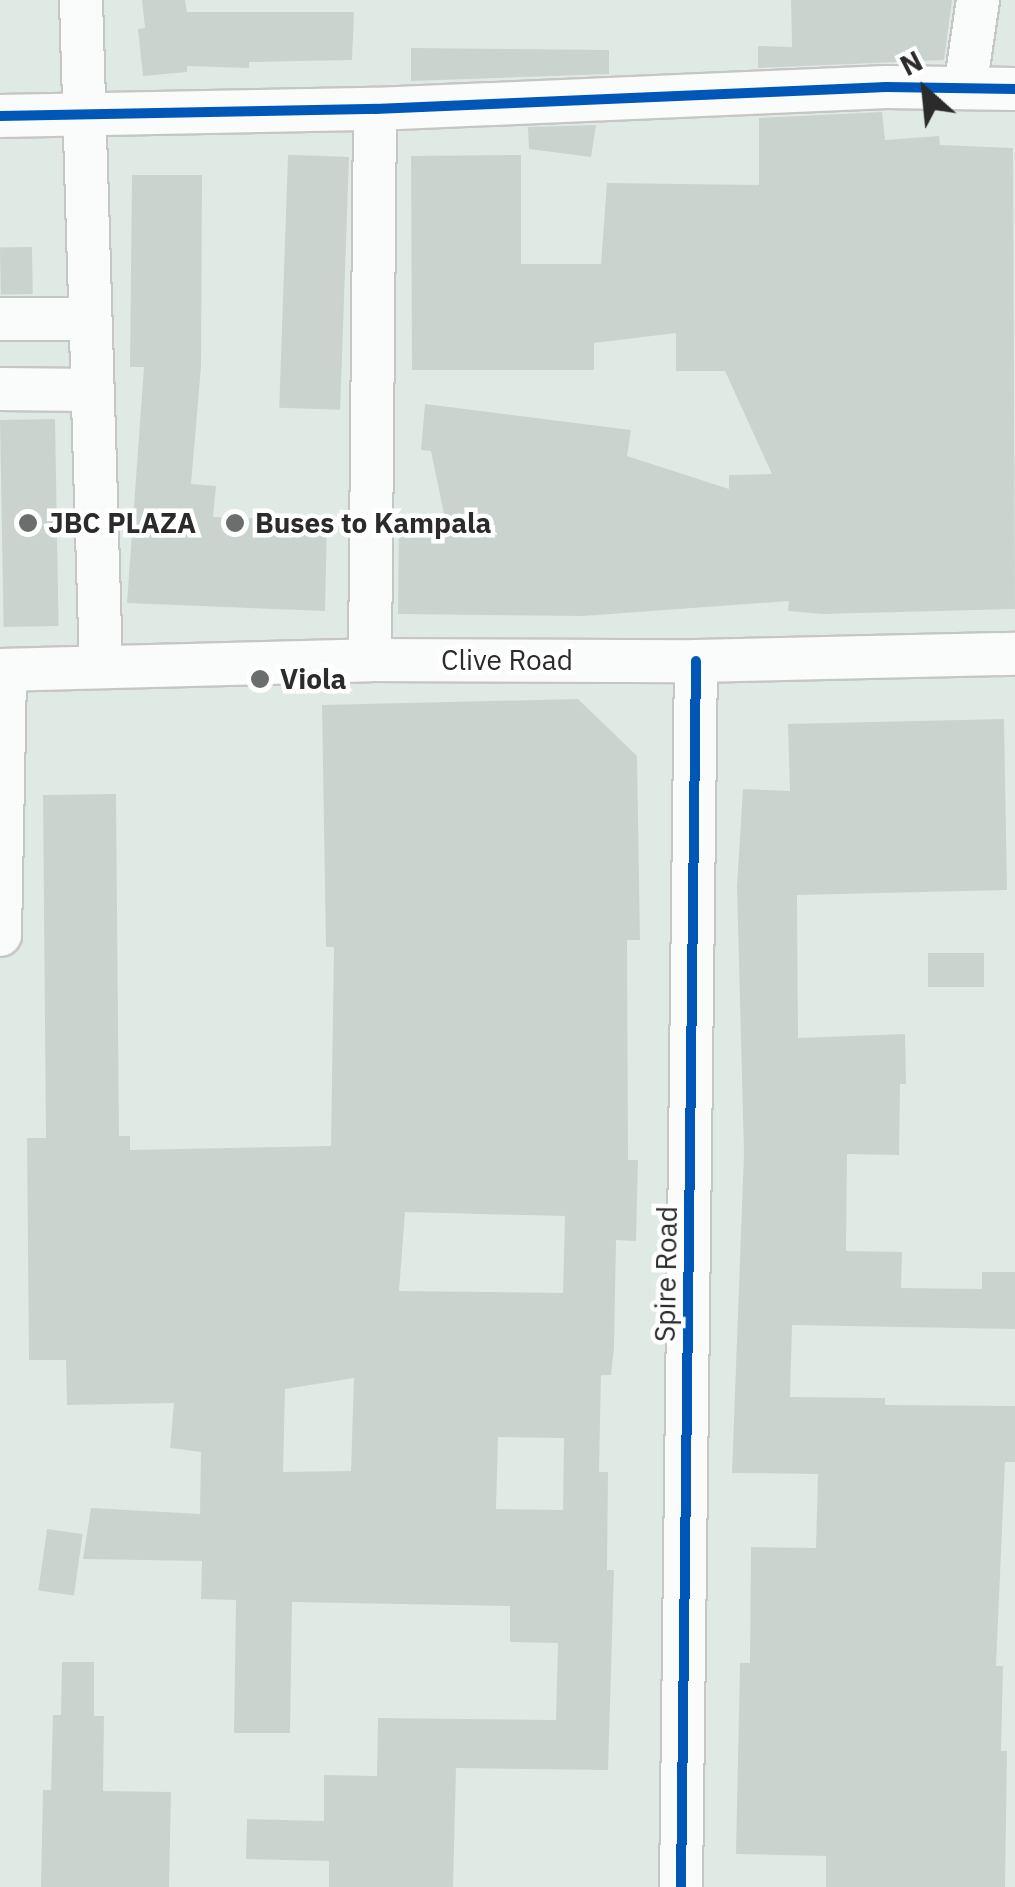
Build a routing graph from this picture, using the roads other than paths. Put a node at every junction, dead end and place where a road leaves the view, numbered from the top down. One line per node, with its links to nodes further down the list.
1 (81, 0): 7 (street)
2 (978, 0): 3 (street)
3 (965, 88): 4 (street); 5 (street)
4 (1015, 89)
5 (376, 110): 7 (street); 13 (street)
6 (0, 116): 7 (street)
7 (84, 116): 9 (street)
8 (0, 319): 9 (street)
9 (88, 319): 11 (street)
10 (0, 389): 11 (street)
11 (90, 390): 15 (street)
12 (1015, 654): 14 (street, Clive Road)
13 (370, 660): 14 (street, Clive Road); 15 (street, Clive Road)
14 (696, 661): 19 (street, Spire Road)
15 (101, 667): 16 (street, Clive Road)
16 (2, 670): 17 (street)
17 (1, 813): 18 (street)
18 (0, 936)
19 (680, 1887)

